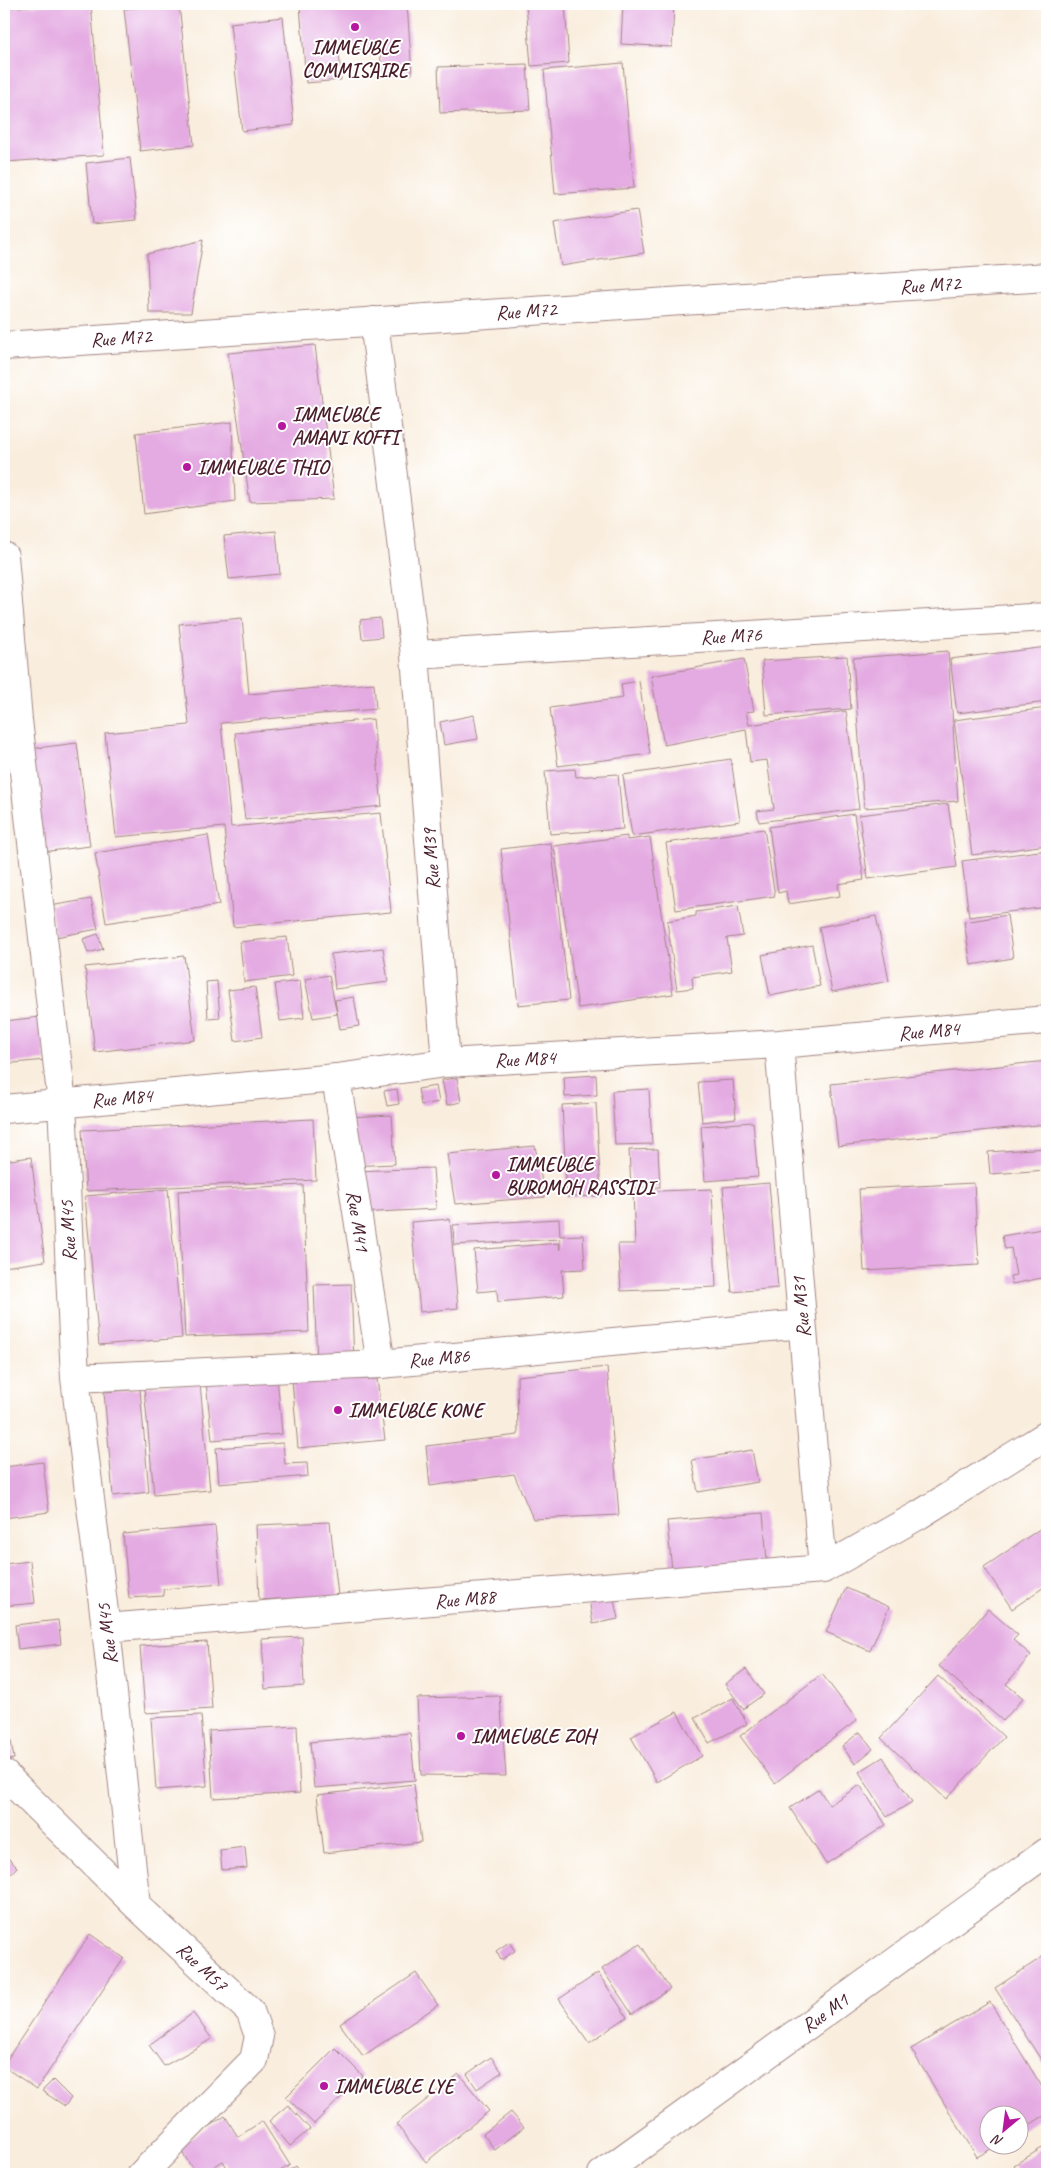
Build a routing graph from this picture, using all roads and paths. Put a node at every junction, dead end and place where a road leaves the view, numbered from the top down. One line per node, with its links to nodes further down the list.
1 (1047, 277): 2 (street, Rue M72)
2 (374, 321): 3 (street, Rue M72); 6 (street, Rue M39)
3 (4, 346)
4 (4, 556): 7 (street, Rue M45)
5 (1047, 617): 6 (street, Rue M76)
6 (415, 655): 10 (street, Rue M39)
7 (11, 720): 12 (street, Rue M45)
8 (1047, 1020): 9 (street, Rue M84)
9 (779, 1044): 10 (street, Rue M84); 14 (street, Rue M31)
10 (446, 1063): 11 (street, Rue M84)
11 (336, 1078): 12 (street, Rue M84); 15 (street, Rue M41)
12 (62, 1103): 13 (street, Rue M84); 16 (street, Rue M45)
13 (4, 1109)
14 (802, 1324): 15 (street, Rue M86); 18 (street, Rue M31)
15 (381, 1364): 16 (street, Rue M86)
16 (74, 1378): 19 (street, Rue M45)
17 (1047, 1435): 18 (street)
18 (823, 1569): 19 (street, Rue M88)
19 (106, 1628): 22 (street, Rue M45)
20 (4, 1774): 22 (street, Rue M57)
21 (1047, 1852): 24 (street, Rue M1)
22 (136, 1905): 23 (street, Rue M57)
23 (142, 2174)
24 (602, 2174)

